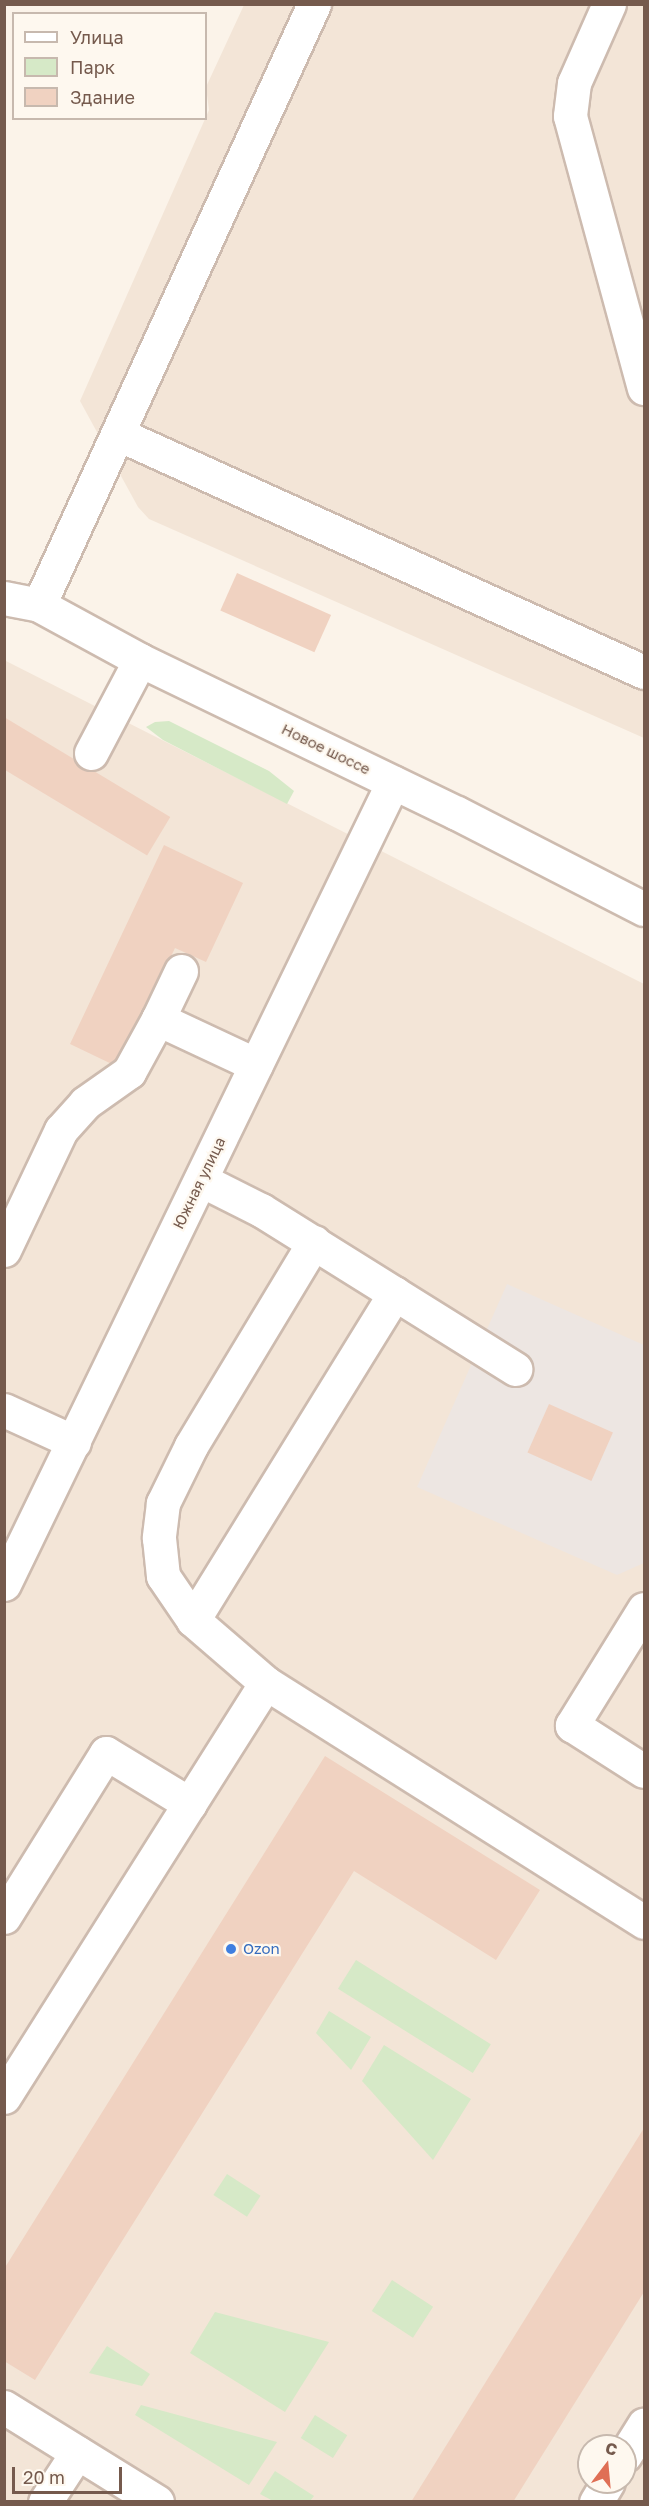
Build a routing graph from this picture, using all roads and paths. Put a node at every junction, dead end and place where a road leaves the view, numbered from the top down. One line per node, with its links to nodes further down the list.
1 (314, 4): 4 (street)
2 (609, 4): 3 (street)
3 (645, 388)
4 (118, 434): 6 (street); 8 (street)
5 (4, 598): 6 (street, Новое шоссе)
6 (39, 605): 7 (street, Новое шоссе)
7 (140, 660): 9 (street); 10 (street, Новое шоссе)
8 (645, 672)
9 (91, 753)
10 (393, 782): 11 (street, Новое шоссе); 14 (street, Южная улица)
11 (645, 909)
12 (181, 971): 13 (street)
13 (158, 1019): 14 (street); 17 (street)
14 (256, 1065): 15 (street, Южная улица)
15 (201, 1180): 16 (street); 21 (street, Южная улица)
16 (314, 1242): 18 (street); 24 (street)
17 (4, 1250)
18 (395, 1293): 19 (street); 24 (street)
19 (515, 1369)
20 (4, 1410): 21 (street)
21 (74, 1442): 22 (street, Южная улица)
22 (4, 1584)
23 (645, 1609): 26 (street)
24 (193, 1620): 25 (street)
25 (267, 1683): 27 (street); 29 (street)
26 (645, 1771)
27 (190, 1804): 28 (street); 30 (street)
28 (4, 1917)
29 (645, 1922)
30 (4, 2097)
31 (4, 2407): 32 (street)
32 (77, 2453): 33 (street); 34 (street)
33 (45, 2502)
34 (157, 2502)

